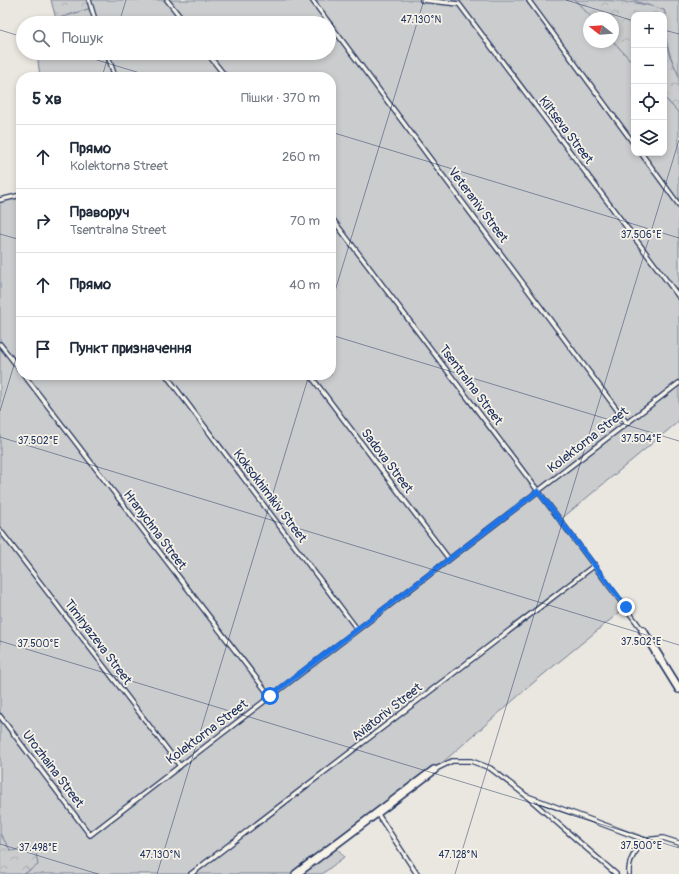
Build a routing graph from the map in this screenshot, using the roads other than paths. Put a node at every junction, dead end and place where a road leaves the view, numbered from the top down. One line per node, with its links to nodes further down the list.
1 (89, 0): 6 (lane)
2 (167, 0): 7 (lane)
3 (312, 0): 8 (lane, Veteraniv Street)
4 (422, 0): 20 (lane, Kiltseva Street)
5 (529, 1): 14 (lane)
6 (94, 16)
7 (180, 16)
8 (324, 16)
9 (336, 32): 27 (lane, Veteraniv Street)
10 (109, 60): 12 (lane)
11 (213, 60): 13 (lane)
12 (113, 72)
13 (222, 72)
14 (631, 140)
15 (643, 156): 18 (lane)
16 (16, 197): 17 (lane)
17 (0, 200)
18 (679, 206)
19 (336, 224): 28 (lane, Tsentralna Street)
20 (679, 297)
21 (0, 344): 22 (lane)
22 (16, 365)
23 (28, 380): 35 (lane, Hranychna Street)
24 (170, 380): 32 (lane, Koksokhimikiv Street)
25 (314, 380): 30 (lane, Sadova Street)
26 (679, 382): 27 (lane, Kolektorna Street)
27 (627, 423): 28 (lane, Kolektorna Street)
28 (538, 491): 30 (lane, Kolektorna Street); 31 (lane, Tsentralna Street)
29 (0, 530): 37 (lane, Timiryazeva Street)
30 (449, 559): 32 (lane, Kolektorna Street)
31 (595, 565): 33 (lane, Tsentralna Street); 44 (lane, Aviatoriv Street)
32 (357, 629): 35 (lane, Kolektorna Street)
33 (643, 631): 34 (street)
34 (679, 690)
35 (270, 696): 37 (lane, Kolektorna Street)
36 (0, 716): 41 (lane, Urozhaina Street)
37 (180, 766): 41 (lane, Kolektorna Street)
38 (434, 770): 39 (lane); 40 (street)
39 (524, 794): 42 (lane); 47 (lane)
40 (377, 812): 45 (street); 46 (lane)
41 (90, 835)
42 (645, 840): 43 (lane); 48 (lane)
43 (679, 843)
44 (191, 874)
45 (296, 874)
46 (417, 874)
47 (616, 874)
48 (628, 874)

